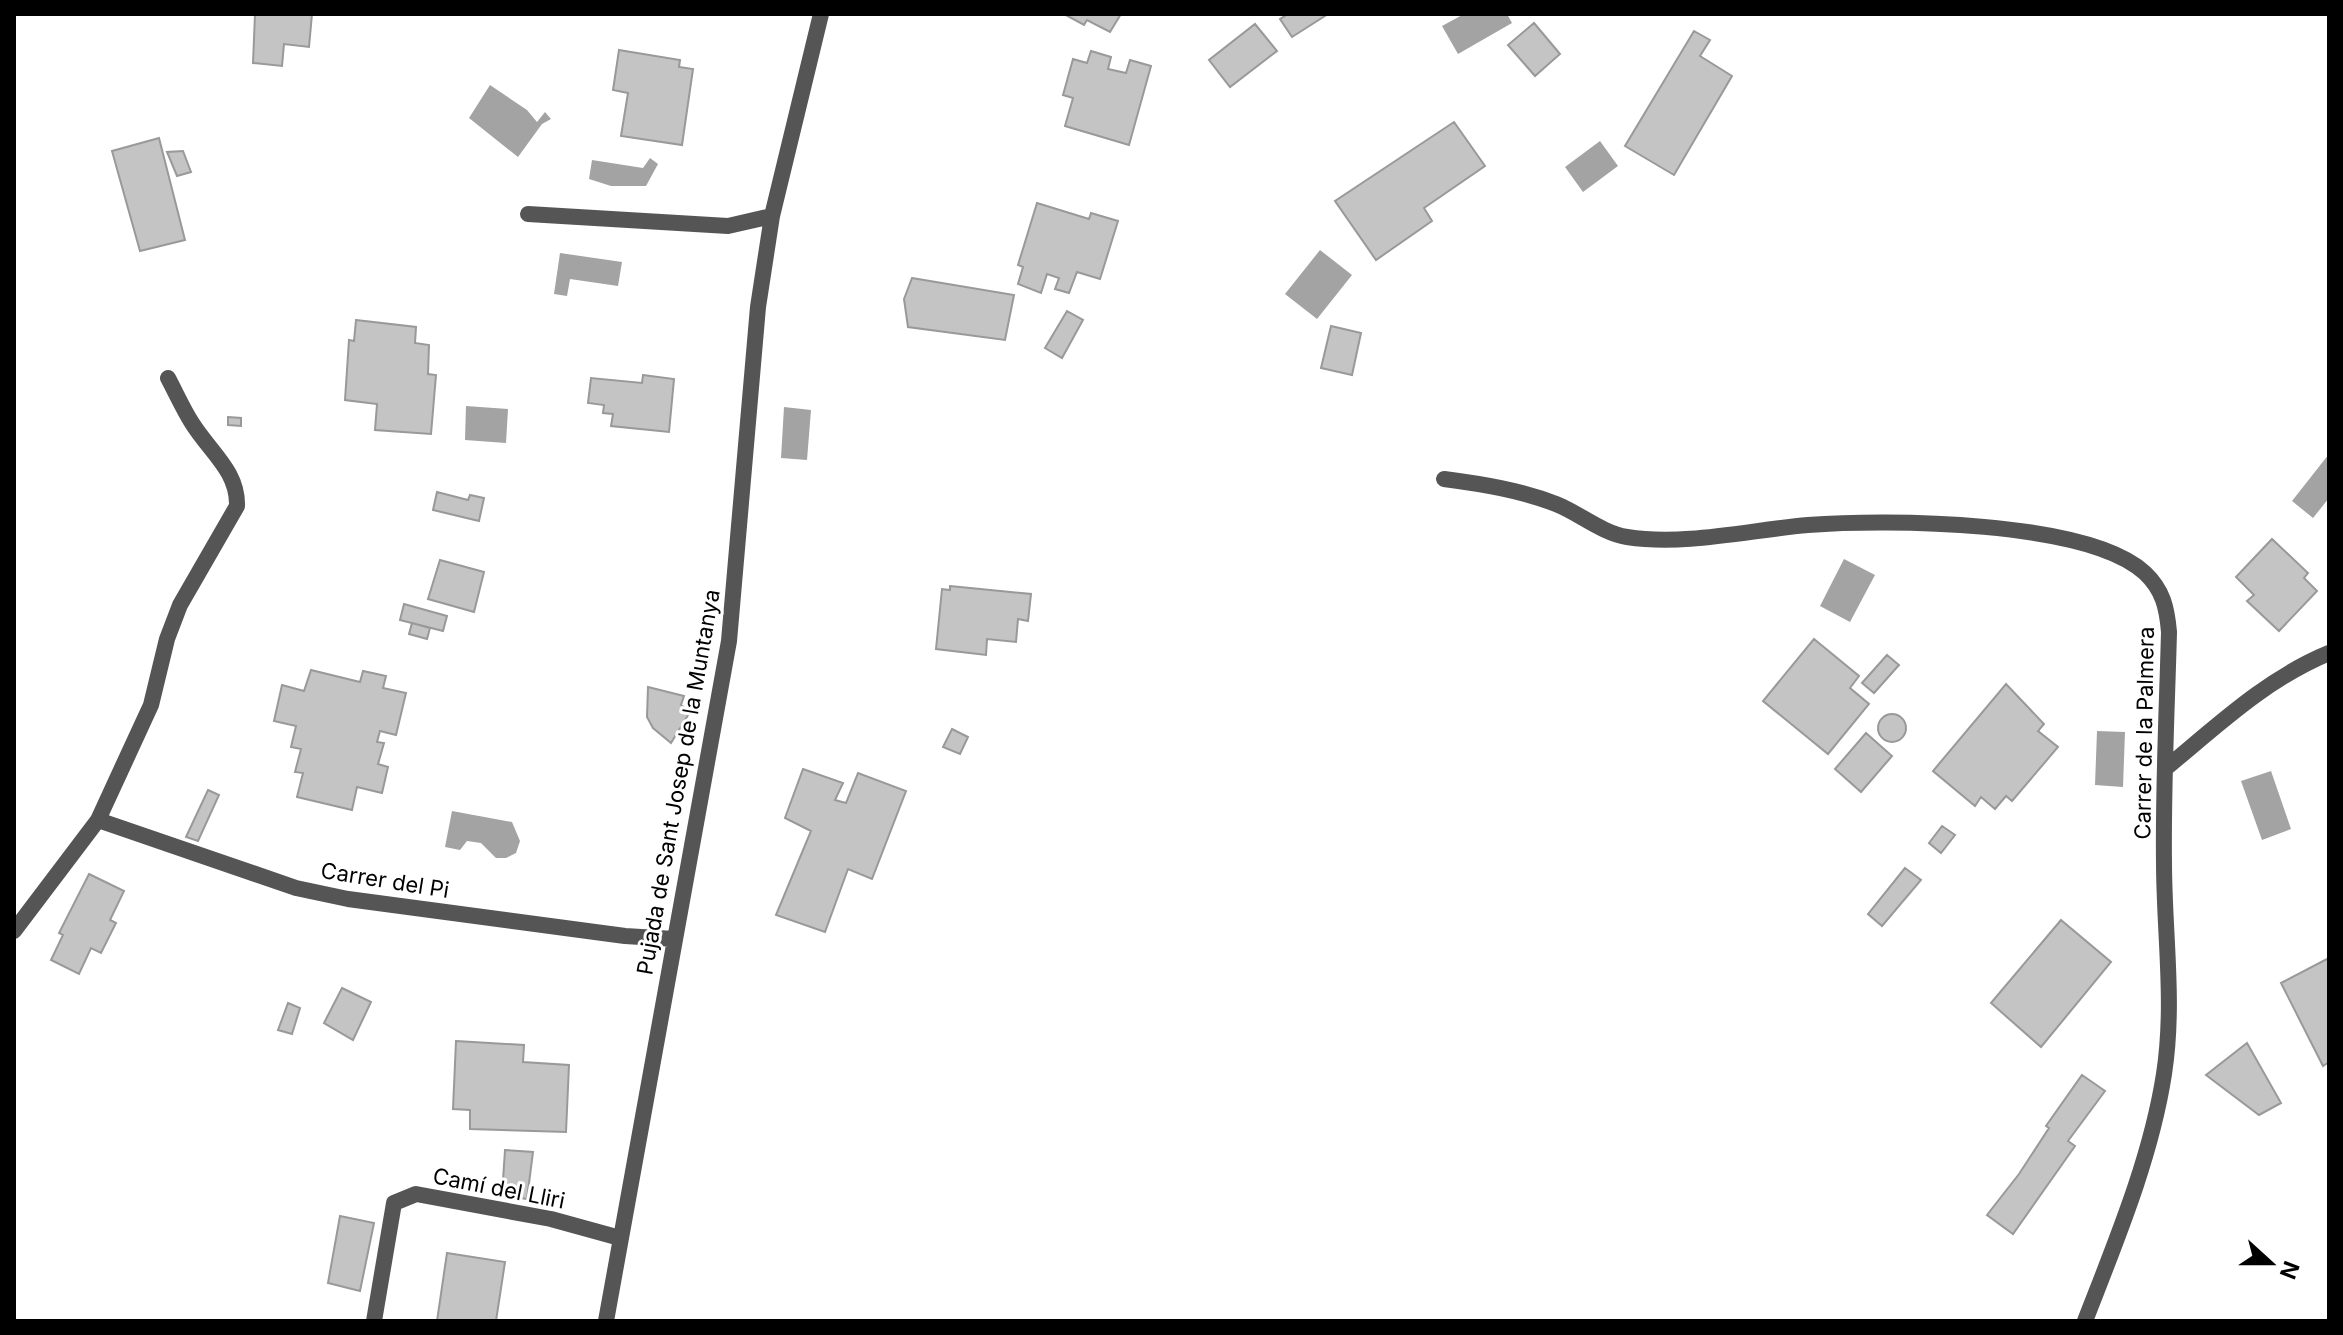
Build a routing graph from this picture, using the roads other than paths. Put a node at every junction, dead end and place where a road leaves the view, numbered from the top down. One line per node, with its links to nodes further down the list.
1 (821, 14): 3 (street, Pujada de Sant Josep de la Muntanya)
2 (528, 214): 3 (street)
3 (772, 216): 10 (street, Pujada de Sant Josep de la Muntanya)
4 (168, 378): 8 (street)
5 (1444, 479): 7 (street, Carrer de la Palmera)
6 (2329, 653): 7 (street)
7 (2166, 768): 14 (street, Carrer de la Palmera)
8 (98, 820): 9 (street); 10 (street, Carrer del Pi)
9 (14, 931)
10 (674, 939): 11 (street, Pujada de Sant Josep de la Muntanya)
11 (620, 1238): 12 (street, Camí del Lliri); 13 (street, Pujada de Sant Josep de la Muntanya)
12 (374, 1321)
13 (606, 1321)
14 (2085, 1321)

